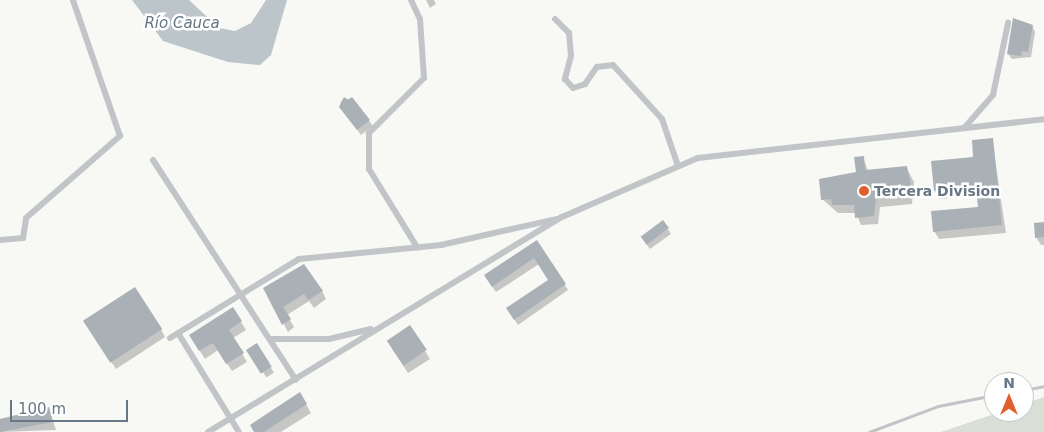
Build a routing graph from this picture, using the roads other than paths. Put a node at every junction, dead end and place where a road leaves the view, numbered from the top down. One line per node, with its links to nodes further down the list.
1 (73, 0): 10 (street)
2 (411, 0): 11 (street)
3 (555, 20): 8 (street)
4 (1008, 24): 6 (street)
5 (1044, 118): 6 (street)
6 (965, 127): 8 (street)
7 (154, 160): 12 (street)
8 (678, 166): 9 (street)
9 (562, 217): 11 (street); 13 (street)
10 (0, 240)
11 (417, 247): 12 (street)
12 (240, 294): 14 (street); 16 (street)
13 (374, 328): 16 (street); 17 (street)
14 (178, 333): 15 (street); 19 (street)
15 (170, 338)
16 (270, 339): 17 (street)
17 (296, 380): 19 (street)
18 (984, 398): 22 (lane)
19 (231, 419): 20 (street); 21 (street)
20 (208, 432)
21 (239, 432)
22 (868, 432)

